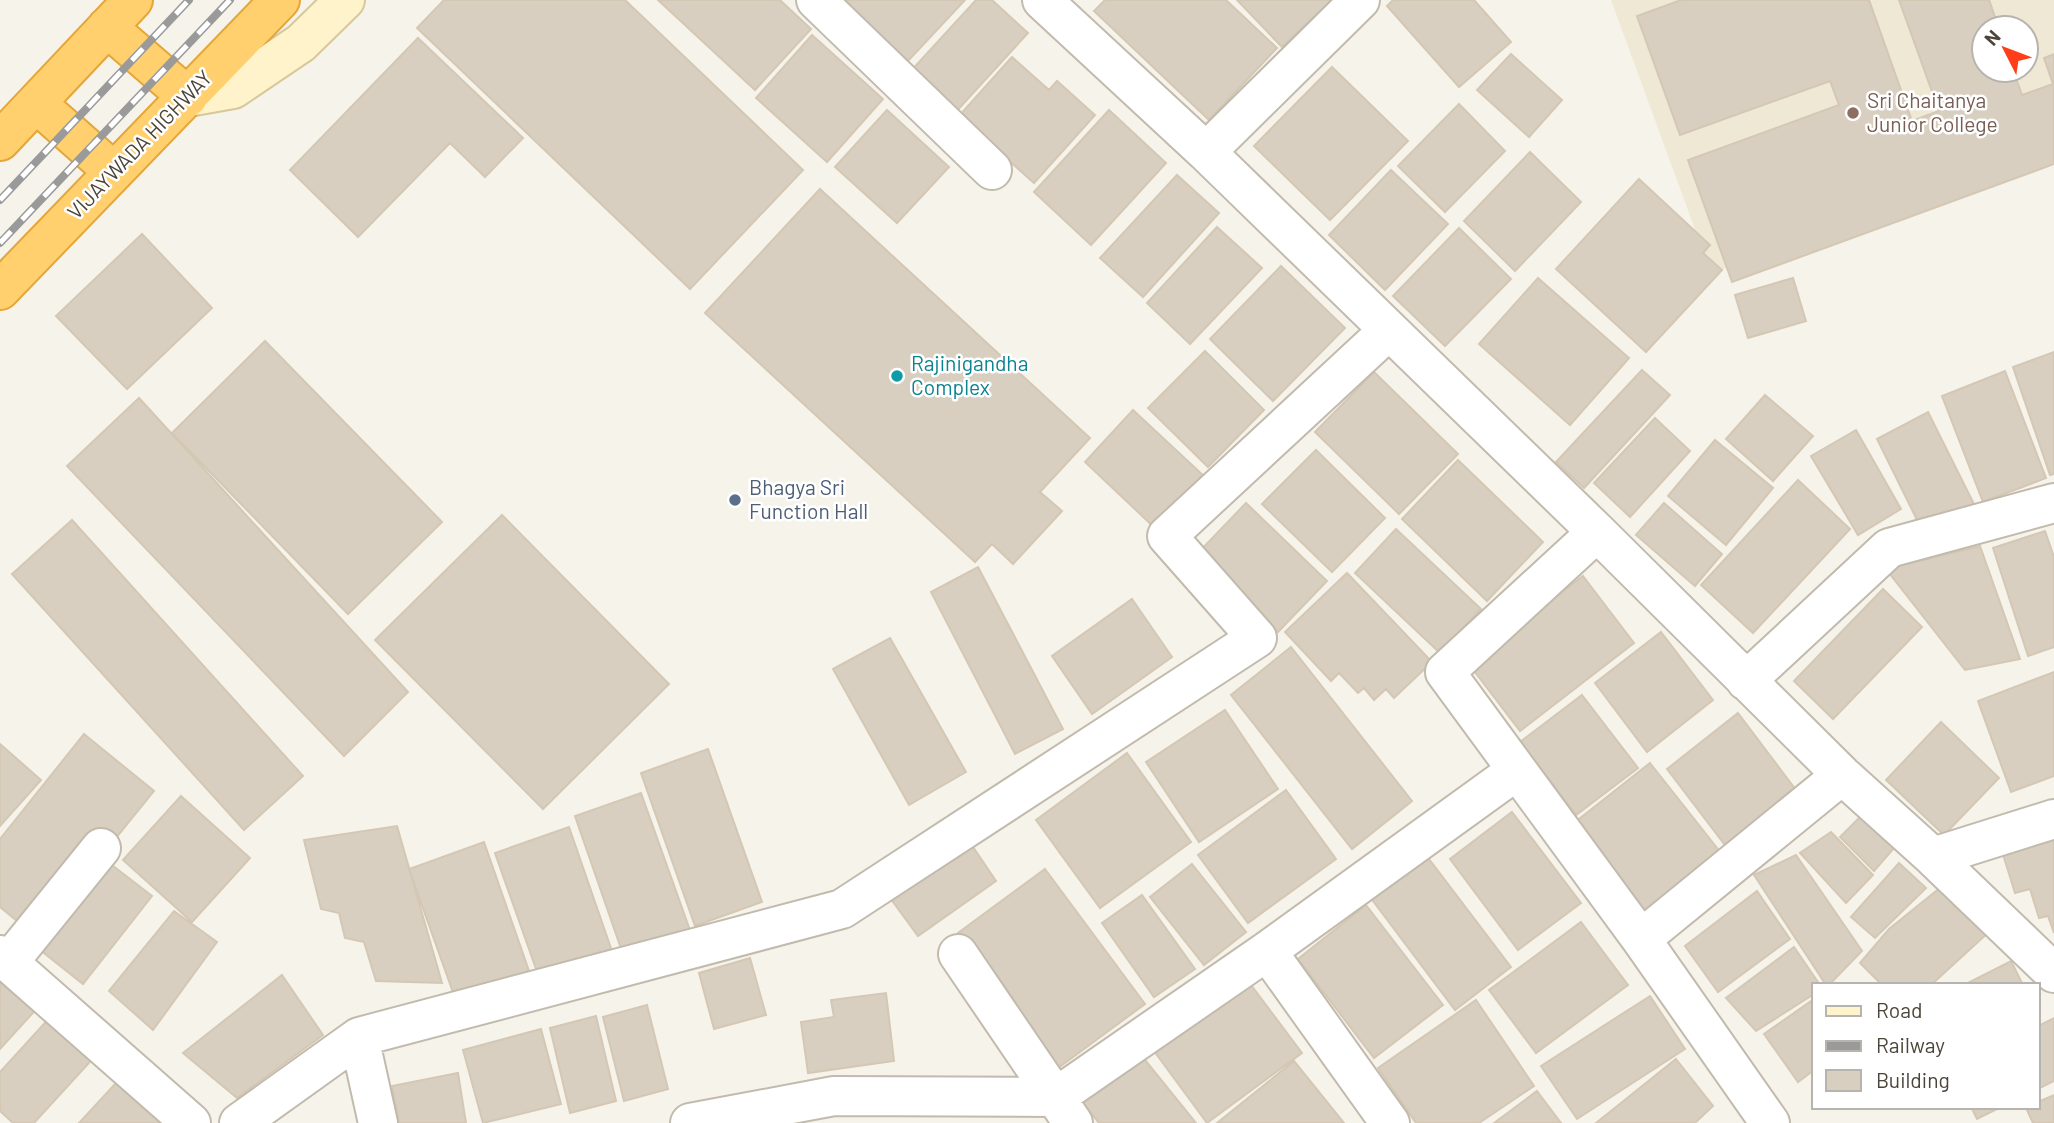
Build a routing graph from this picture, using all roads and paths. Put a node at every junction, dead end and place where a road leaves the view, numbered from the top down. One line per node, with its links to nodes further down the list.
1 (133, 0): 7 (highway)
2 (281, 0): 8 (highway, VIJAYWADA HIGHWAY)
3 (345, 0): 8 (street)
4 (816, 0): 12 (street)
5 (1042, 0): 11 (street)
6 (1360, 0): 11 (street)
7 (107, 27): 8 (highway); 9 (highway)
8 (188, 97): 13 (highway, VIJAYWADA HIGHWAY)
9 (36, 103): 10 (highway); 13 (highway)
10 (0, 141)
11 (1206, 152): 15 (street)
12 (992, 170)
13 (114, 172): 14 (highway, VIJAYWADA HIGHWAY)
14 (0, 290)
15 (1389, 330): 17 (street); 29 (street)
16 (2054, 503): 18 (street)
17 (1597, 532): 18 (street); 19 (street)
18 (1745, 681): 20 (street)
19 (1516, 771): 24 (street); 25 (street)
20 (1842, 775): 23 (street); 24 (street)
21 (2054, 819): 23 (street)
22 (101, 848): 27 (street)
23 (1933, 857): 28 (street)
24 (1641, 939): 36 (street)
25 (1267, 951): 30 (street); 35 (street)
26 (958, 954): 30 (street)
27 (4, 959): 31 (street)
28 (2054, 973)
29 (359, 1037): 32 (street); 33 (street)
30 (1065, 1110): 34 (street)
31 (191, 1123)
32 (239, 1123)
33 (378, 1123)
34 (690, 1123)
35 (1390, 1123)
36 (1770, 1123)

